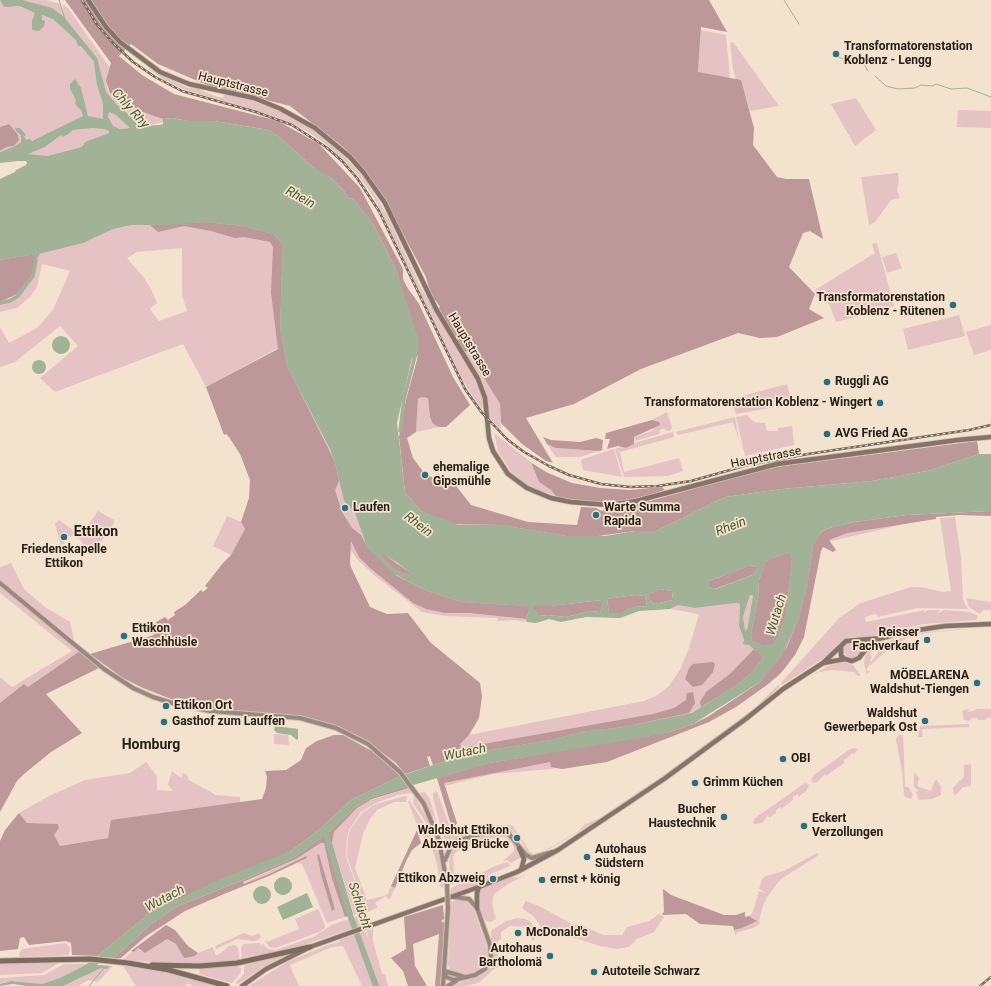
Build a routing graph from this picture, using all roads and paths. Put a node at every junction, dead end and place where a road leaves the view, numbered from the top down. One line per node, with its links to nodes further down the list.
1 (88, 0): 2 (main road, Hauptstrasse)
2 (991, 437)
3 (0, 583): 12 (main road)
4 (991, 624): 5 (main road)
5 (882, 638): 6 (main road); 8 (main road)
6 (858, 640): 7 (main road); 8 (main road)
7 (841, 647): 9 (main road); 10 (main road)
8 (863, 652): 9 (main road)
9 (845, 659): 10 (main road)
10 (823, 663): 14 (main road)
11 (452, 844): 12 (main road); 13 (main road); 15 (main road)
12 (441, 846): 15 (main road)
13 (520, 848): 14 (main road); 16 (main road)
14 (558, 850): 16 (main road)
15 (444, 862): 23 (main road, bridge)
16 (516, 872): 17 (main road)
17 (480, 887): 18 (main road); 19 (main road)
18 (454, 897): 19 (main road); 20 (main road)
19 (477, 908): 24 (main road)
20 (310, 947): 22 (highway); 27 (main road)
21 (0, 961): 22 (highway)
22 (135, 965): 26 (highway)
23 (444, 972): 24 (main road); 25 (main road); 28 (main road)
24 (465, 977): 25 (main road)
25 (458, 980): 29 (main road)
26 (227, 986)
27 (242, 986)
28 (443, 986)
29 (448, 986)

